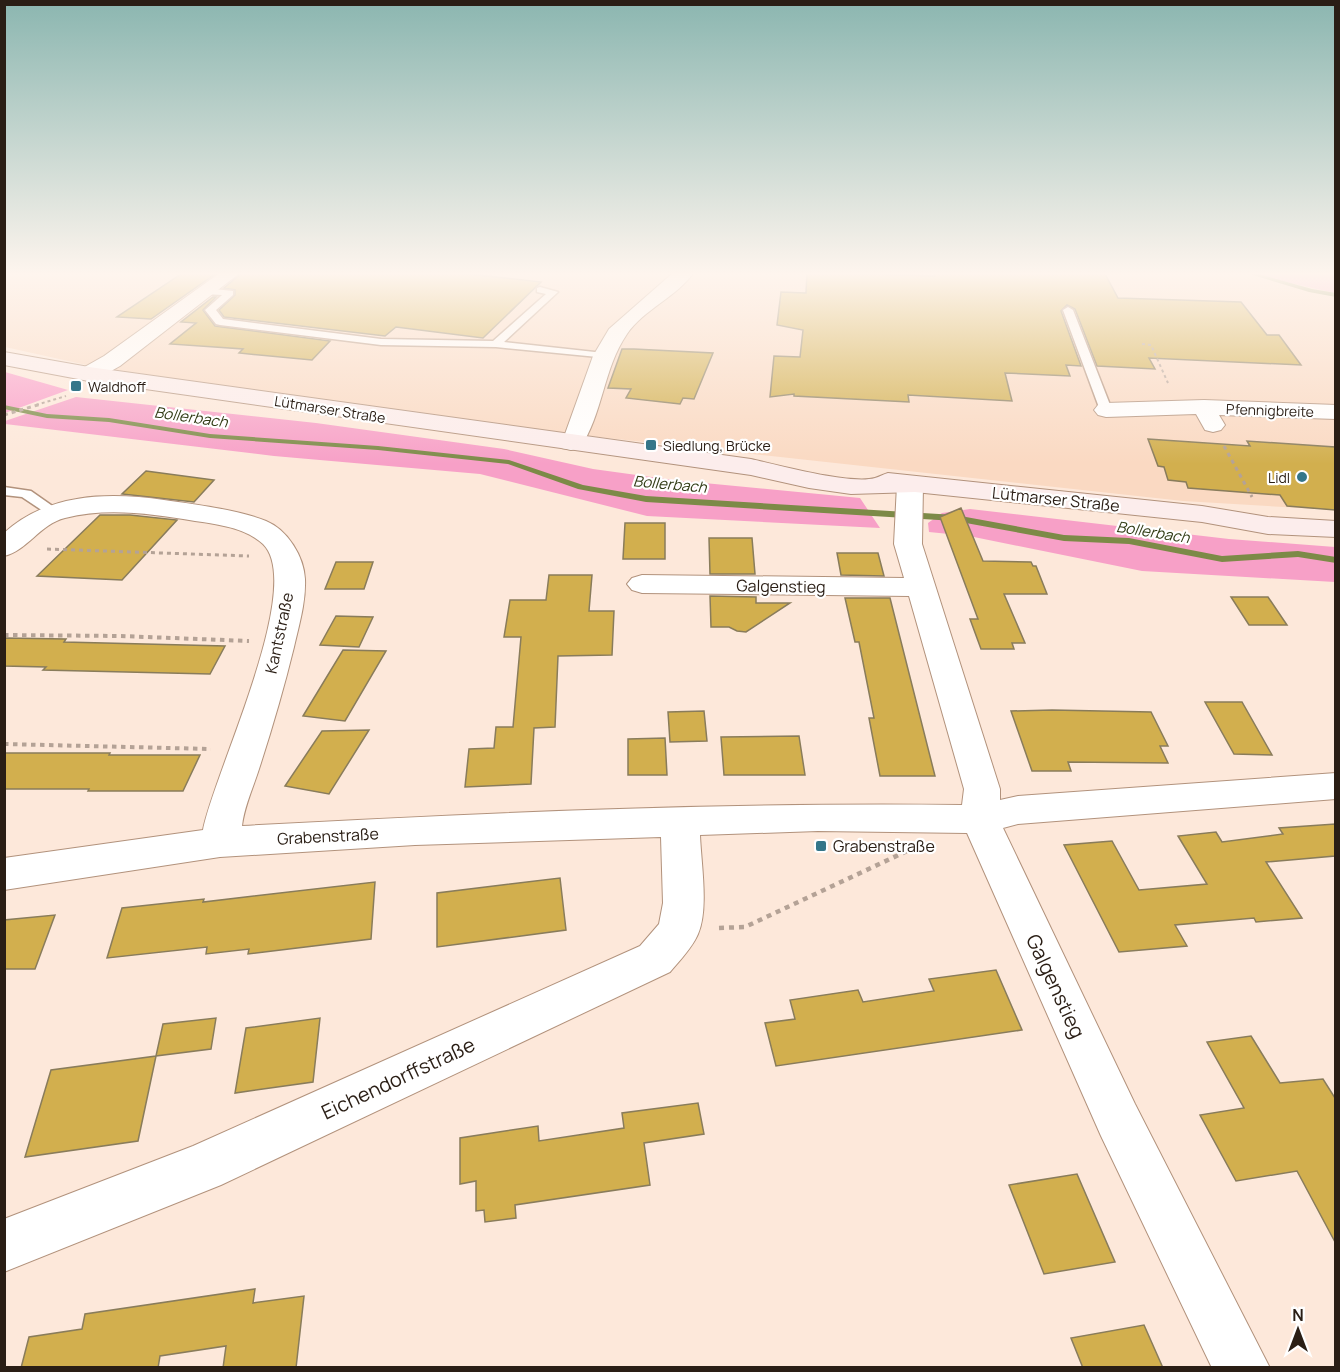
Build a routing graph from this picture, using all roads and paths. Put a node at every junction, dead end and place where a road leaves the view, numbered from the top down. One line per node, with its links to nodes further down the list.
1 (146, 336): 10 (street)
2 (333, 336): 7 (lane)
3 (506, 336): 7 (lane)
4 (615, 336): 8 (street)
5 (1078, 336): 13 (lane)
6 (1142, 344): 12 (path)
7 (496, 345): 8 (lane)
8 (604, 356): 17 (street)
9 (4, 358): 10 (main road, Lütmarser Straße)
10 (89, 374): 17 (main road, Lütmarser Straße)
11 (53, 399): 15 (path)
12 (1180, 408): 13 (street, Pfennigbreite); 16 (street, Pfennigbreite)
13 (1106, 410)
14 (1335, 412): 16 (street, Pfennigbreite)
15 (4, 416)
16 (1209, 416): 21 (path)
17 (571, 443): 19 (main road, Lütmarser Straße)
18 (4, 490): 20 (lane)
19 (909, 506): 22 (main road, Lütmarser Straße); 29 (street, Galgenstieg)
20 (54, 512): 25 (street); 27 (street)
21 (1259, 513): 22 (main road, Lütmarser Straße); 23 (main road, Lütmarser Straße)
22 (1202, 514): 24 (main road, Lütmarser Straße)
23 (1335, 523)
24 (1335, 529)
25 (4, 548)
26 (40, 549): 27 (path)
27 (286, 557): 31 (street, Kantstraße)
28 (642, 584): 29 (street, Galgenstieg)
29 (921, 587): 36 (street, Galgenstieg)
30 (4, 635): 31 (path)
31 (279, 643): 33 (street, Kantstraße)
32 (4, 744): 33 (path)
33 (249, 751): 38 (street, Kantstraße)
34 (1335, 786): 36 (street, Grabenstraße)
35 (919, 819): 36 (street, Grabenstraße); 37 (street, Grabenstraße); 40 (path)
36 (980, 819): 42 (street, Galgenstieg)
37 (680, 823): 38 (street, Grabenstraße); 40 (street)
38 (220, 842): 39 (street, Grabenstraße)
39 (4, 874)
40 (679, 931): 41 (street, Eichendorffstraße)
41 (4, 1246)
42 (1242, 1368)

